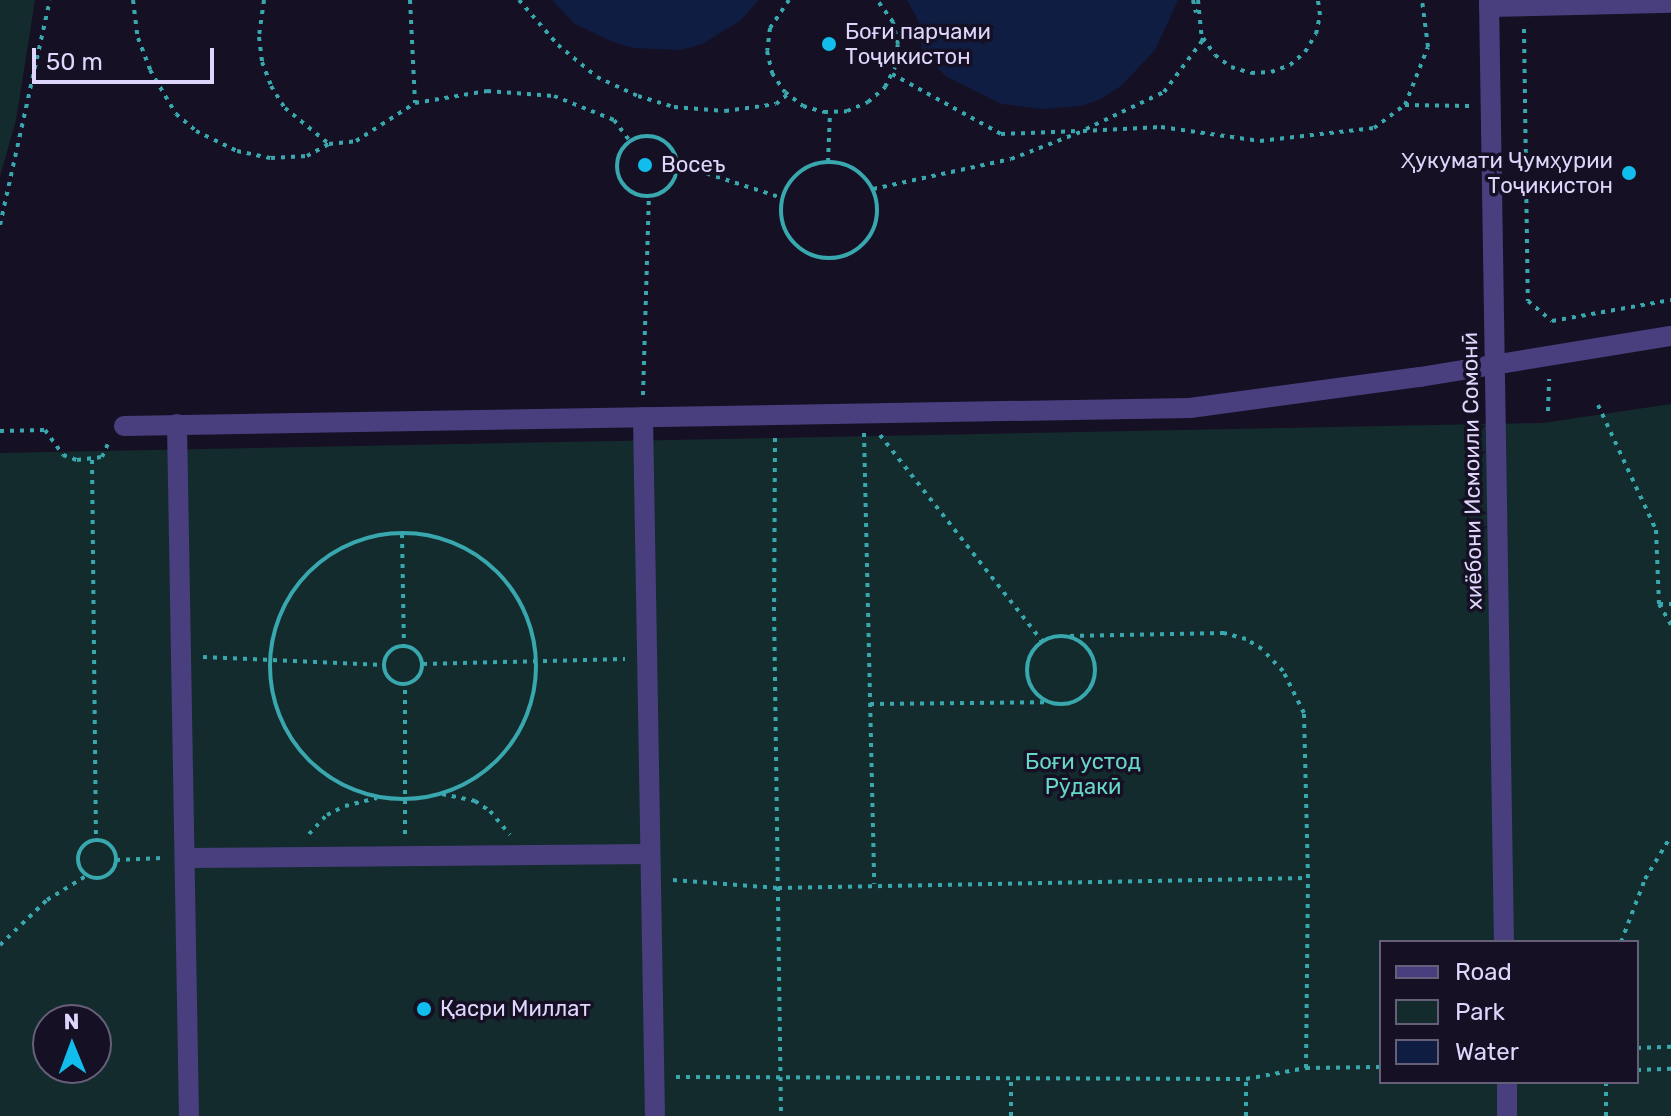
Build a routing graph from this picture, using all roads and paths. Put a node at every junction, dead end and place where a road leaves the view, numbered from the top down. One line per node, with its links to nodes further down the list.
1 (50, 0): 29 (path)
2 (133, 0): 23 (path)
3 (264, 0): 23 (path)
4 (410, 0): 17 (path)
5 (519, 0): 16 (path)
6 (789, 0): 16 (path)
7 (877, 0): 15 (path)
8 (1195, 0): 14 (path)
9 (1318, 0): 14 (path)
10 (1422, 0): 18 (path)
11 (1671, 3): 13 (street)
12 (1489, 4): 13 (street); 19 (street, хиёбони Исмоили Сомонӣ)
13 (1524, 7): 30 (path)
14 (1202, 41): 21 (path)
15 (892, 74): 20 (path); 21 (path)
16 (788, 94): 20 (path)
17 (415, 103): 22 (path); 23 (path)
18 (1405, 105): 19 (path); 21 (path)
19 (1492, 106): 32 (street, хиёбони Исмоили Сомонӣ)
20 (830, 112): 24 (path)
21 (1083, 131): 26 (path)
22 (630, 141): 25 (path); 27 (path)
23 (329, 144)
24 (828, 162): 26 (path); 28 (path)
25 (677, 164): 27 (path); 28 (path)
26 (873, 189): 28 (path)
27 (649, 195): 36 (path)
28 (782, 198)
29 (0, 225)
30 (1671, 300)
31 (1671, 336): 32 (street)
32 (1495, 365): 34 (street); 73 (street, хиёбони Исмоили Сомонӣ)
33 (1598, 405): 42 (path)
34 (864, 414): 35 (street); 46 (path); 56 (path)
35 (776, 415): 36 (street); 72 (path)
36 (643, 417): 37 (street); 50 (street)
37 (177, 424): 38 (street); 48 (street)
38 (124, 426): 40 (path)
39 (0, 431): 40 (path)
40 (92, 460): 61 (path)
41 (402, 534): 47 (path); 49 (path); 51 (path)
42 (1659, 604): 43 (path); 44 (path)
43 (1671, 604)
44 (1671, 625)
45 (1068, 636): 46 (path); 55 (path); 69 (path)
46 (1042, 641): 55 (path)
47 (404, 646): 52 (path); 53 (path)
48 (181, 657): 49 (path); 64 (street)
49 (269, 658): 53 (path); 58 (path)
50 (648, 659): 51 (path); 62 (street)
51 (536, 661): 52 (path); 57 (path)
52 (423, 664): 54 (path)
53 (384, 665): 54 (path)
54 (405, 685): 59 (path)
55 (1051, 702): 56 (path)
56 (870, 704): 71 (path)
57 (439, 794): 59 (path); 63 (path)
58 (383, 798): 59 (path); 66 (path)
59 (406, 799): 65 (path)
60 (1671, 836): 74 (path)
61 (96, 839): 67 (path); 68 (path)
62 (650, 854): 63 (street); 70 (street)
63 (517, 856): 65 (street)
64 (185, 858): 66 (street); 67 (path); 88 (street)
65 (404, 858): 66 (street)
66 (287, 859)
67 (116, 860): 68 (path)
68 (86, 876): 75 (path)
69 (1308, 878): 71 (path); 79 (path)
70 (651, 879): 72 (path); 82 (street)
71 (874, 884): 72 (path)
72 (778, 888): 84 (path)
73 (1504, 940)
74 (1622, 940)
75 (0, 945)
76 (1671, 1047): 77 (path)
77 (1639, 1048)
78 (1379, 1067): 79 (path)
79 (1306, 1068): 83 (path)
80 (1671, 1069): 81 (path)
81 (1639, 1070)
82 (655, 1076): 84 (path); 89 (street)
83 (1246, 1079): 85 (path); 92 (path)
84 (781, 1080): 85 (path); 90 (path)
85 (1011, 1080): 91 (path)
86 (1507, 1084): 93 (street)
87 (1606, 1084): 94 (path)
88 (189, 1116)
89 (655, 1116)
90 (781, 1116)
91 (1011, 1116)
92 (1246, 1116)
93 (1507, 1116)
94 (1606, 1116)

